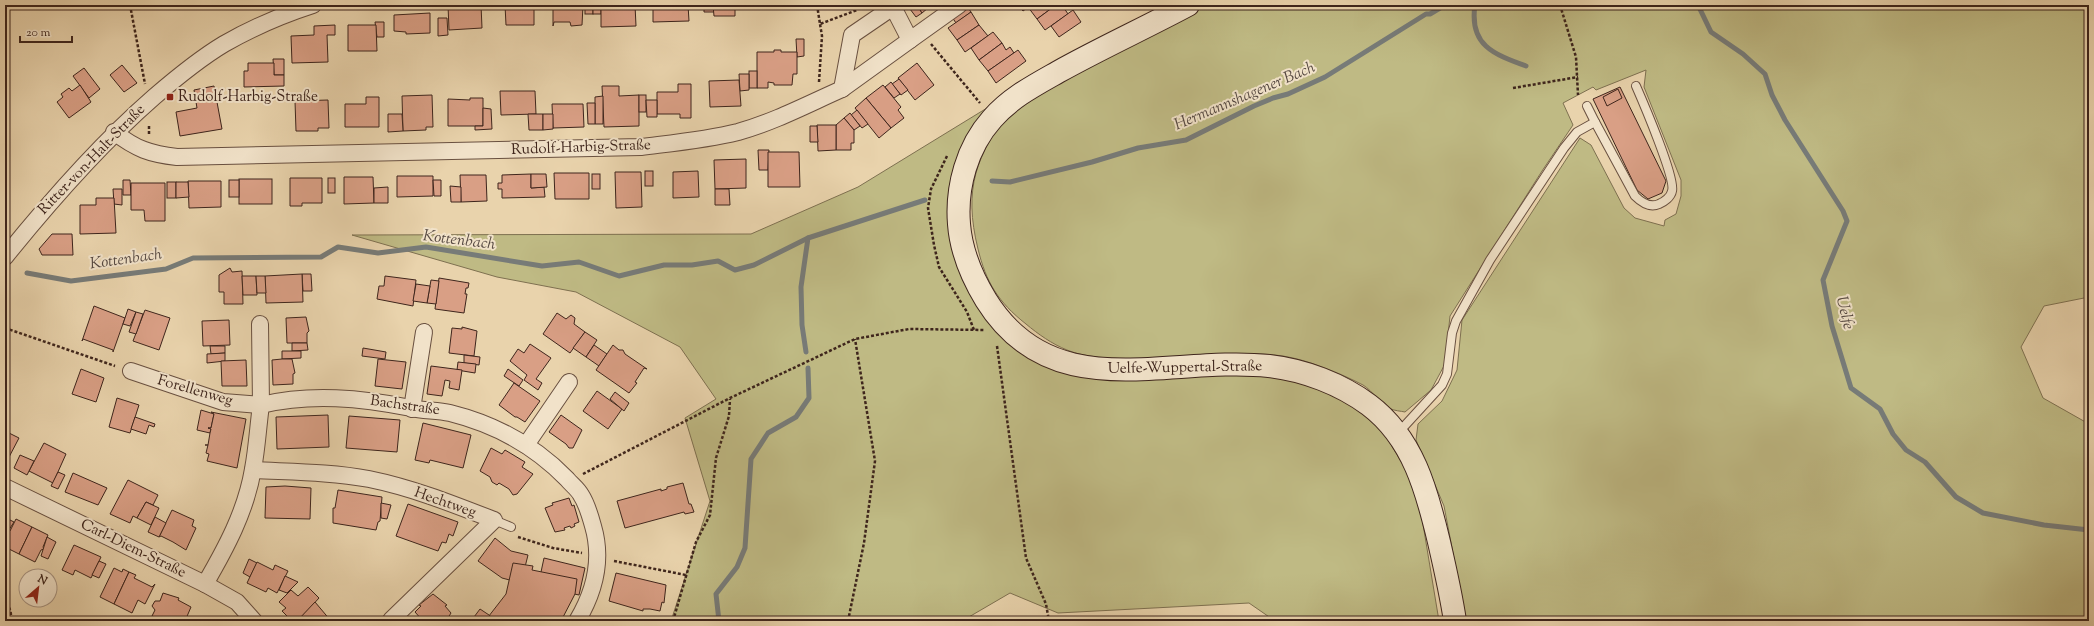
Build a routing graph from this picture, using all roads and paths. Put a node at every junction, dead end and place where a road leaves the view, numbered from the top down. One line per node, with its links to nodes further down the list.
1 (130, 5): 18 (path)
2 (313, 5): 18 (street, Ritter-von-Halt-Straße)
3 (817, 5): 8 (path)
4 (959, 5): 9 (street)
5 (1188, 5): 36 (main road, Uelfe-Wuppertal-Straße)
6 (1560, 5): 11 (path)
7 (863, 8): 8 (path)
8 (820, 24): 17 (path)
9 (910, 40): 15 (street, Rudolf-Harbig-Straße); 15 (street)
10 (932, 44): 12 (path)
11 (1578, 77): 14 (path); 16 (path)
12 (962, 80)
13 (1636, 86): 20 (lane)
14 (1513, 88)
15 (842, 89): 17 (street, Rudolf-Harbig-Straße)
16 (1578, 95)
17 (818, 100): 21 (street, Rudolf-Harbig-Straße)
18 (148, 102): 21 (street, Ritter-von-Halt-Straße)
19 (1587, 106): 20 (lane)
20 (1595, 122): 36 (lane)
21 (114, 132): 23 (street, Ritter-von-Halt-Straße)
22 (931, 189): 26 (path)
23 (5, 257)
24 (260, 324): 34 (street)
25 (5, 328): 31 (path)
26 (974, 330): 27 (path); 30 (path)
27 (988, 330)
28 (424, 332): 35 (street)
29 (996, 338): 55 (path)
30 (856, 339): 33 (path); 54 (path)
31 (131, 371): 34 (street, Forellenweg)
32 (569, 382): 37 (street)
33 (730, 398): 39 (path); 46 (path)
34 (261, 405): 35 (street, Bachstraße); 38 (street)
35 (412, 409): 37 (street, Bachstraße)
36 (1397, 433): 56 (main road, Uelfe-Wuppertal-Straße)
37 (526, 444): 39 (street, Bachstraße)
38 (253, 470): 41 (street, Hechtweg); 47 (street)
39 (568, 480): 52 (street, Bachstraße)
40 (5, 487): 47 (street, Carl-Diem-Straße)
41 (494, 520): 42 (lane); 49 (street, Hechtweg)
42 (511, 527)
43 (519, 538): 44 (path)
44 (566, 550)
45 (615, 561): 46 (path)
46 (686, 575): 53 (path)
47 (205, 584): 51 (street, Carl-Diem-Straße)
48 (5, 604): 50 (path)
49 (391, 620)
50 (10, 621)
51 (254, 621)
52 (577, 621)
53 (673, 621)
54 (848, 621)
55 (1049, 621)
56 (1455, 621)

